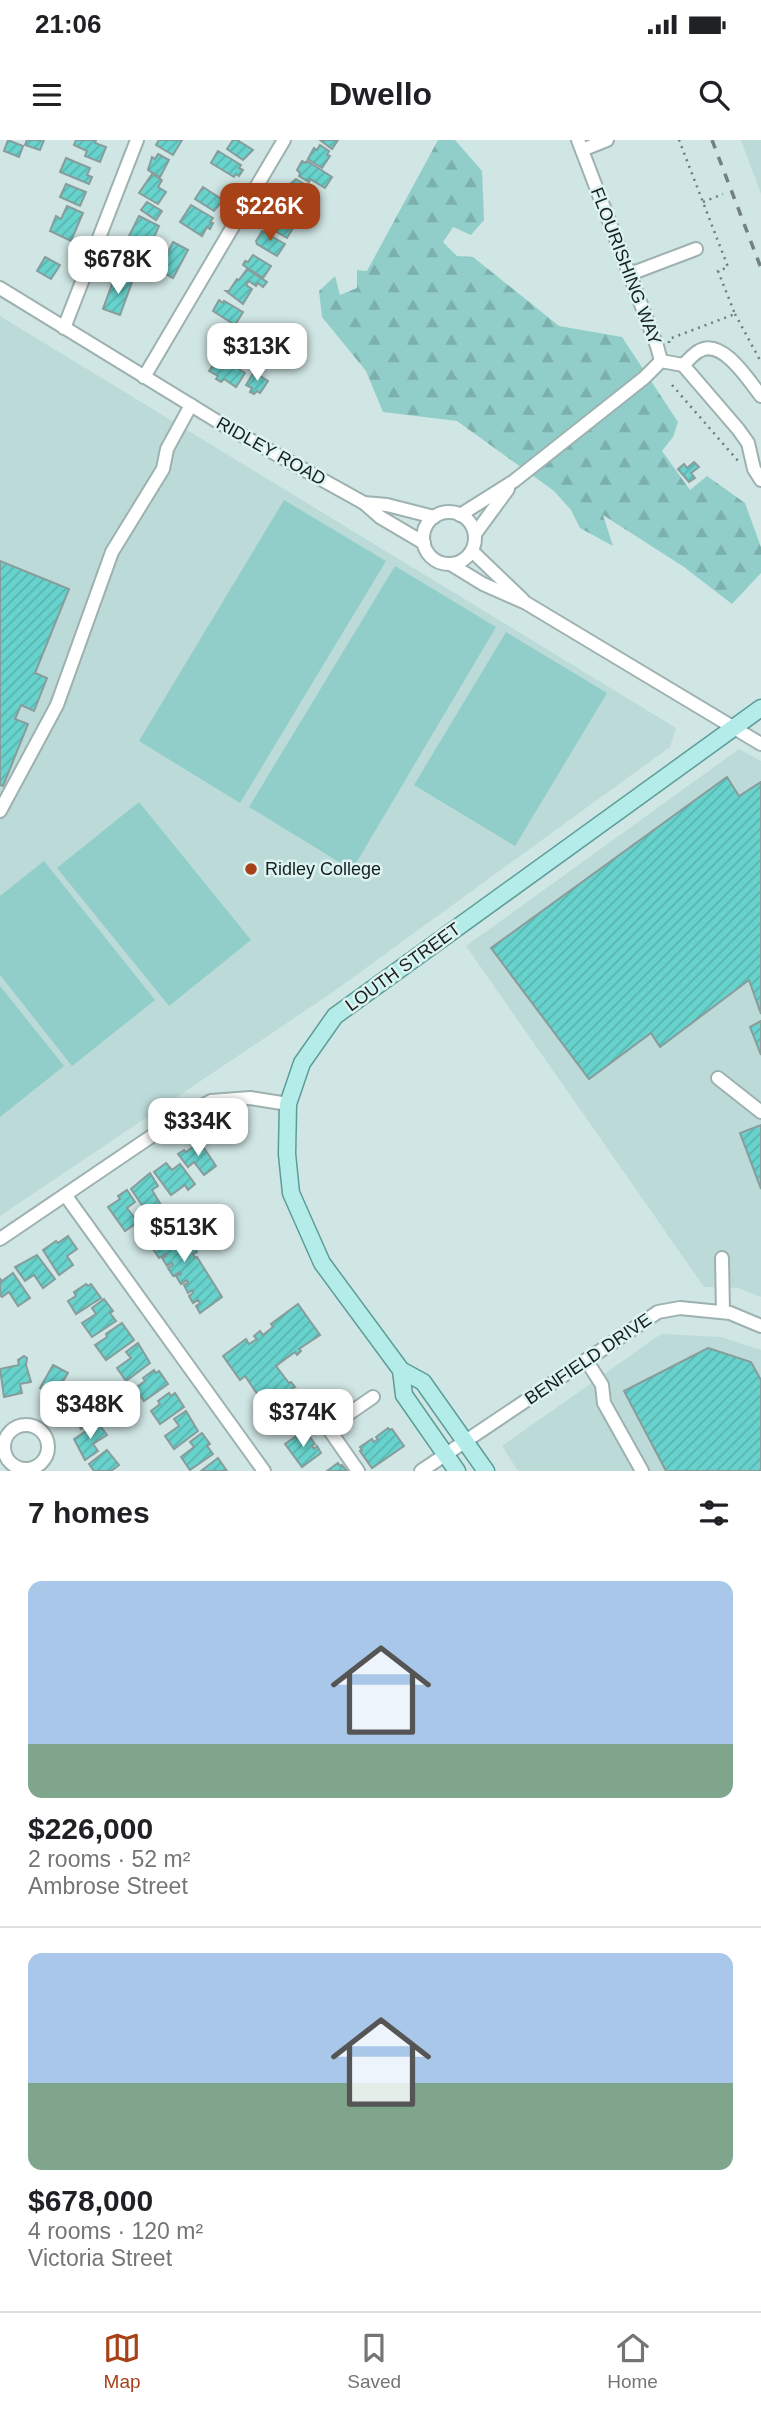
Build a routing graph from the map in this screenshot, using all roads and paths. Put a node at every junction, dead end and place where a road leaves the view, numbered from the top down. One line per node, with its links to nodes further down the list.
1 (137, 140): 12 (street)
2 (284, 140): 17 (street)
3 (607, 140): 5 (street)
4 (679, 140): 7 (path)
5 (580, 145): 9 (street, FLOURISHING WAY)
6 (723, 194): 7 (path)
7 (703, 202): 11 (path)
8 (696, 248): 9 (street)
9 (630, 274): 14 (street, FLOURISHING WAY)
10 (0, 288): 12 (street, RIDLEY ROAD)
11 (735, 314): 13 (path); 15 (path)
12 (64, 328): 17 (street, RIDLEY ROAD)
13 (670, 349)
14 (661, 361): 16 (street); 23 (street, FLOURISHING WAY)
15 (761, 362)
16 (683, 365): 19 (street); 22 (street)
17 (144, 377): 20 (street, RIDLEY ROAD)
18 (672, 385): 21 (path)
19 (761, 396)
20 (191, 405): 24 (street, RIDLEY ROAD); 35 (street)
21 (739, 462)
22 (761, 480)
23 (514, 481): 25 (street, FLOURISHING WAY); 27 (street, FLOURISHING WAY)
24 (364, 503): 26 (street, RIDLEY ROAD); 28 (street, RIDLEY ROAD)
25 (460, 515): 26 (street); 27 (street)
26 (434, 517): 28 (street)
27 (475, 534): 29 (street)
28 (424, 543): 30 (street)
29 (472, 551): 30 (street); 31 (street)
30 (452, 565): 31 (street)
31 (526, 603): 33 (street)
32 (761, 708): 33 (main road, LOUTH STREET)
33 (734, 728): 34 (street); 37 (main road, LOUTH STREET)
34 (761, 744)
35 (0, 811)
36 (718, 1078): 38 (street)
37 (288, 1104): 39 (street); 45 (main road, LOUTH STREET)
38 (761, 1112)
39 (66, 1196): 40 (street); 49 (street)
40 (0, 1239)
41 (722, 1258): 42 (street)
42 (723, 1312): 43 (street, BENFIELD DRIVE); 44 (street, BENFIELD DRIVE)
43 (761, 1326)
44 (586, 1360): 47 (street, BENFIELD DRIVE); 54 (street)
45 (401, 1370): 47 (main road, LOUTH STREET); 48 (main road, LOUTH STREET)
46 (373, 1397): 50 (street)
47 (466, 1441): 48 (street, BENFIELD DRIVE); 53 (main road, LOUTH STREET)
48 (445, 1454): 51 (street, BENFIELD DRIVE); 52 (main road, LOUTH STREET)
49 (264, 1471)
50 (358, 1471)
51 (421, 1471)
52 (457, 1471)
53 (486, 1471)
54 (642, 1471)

